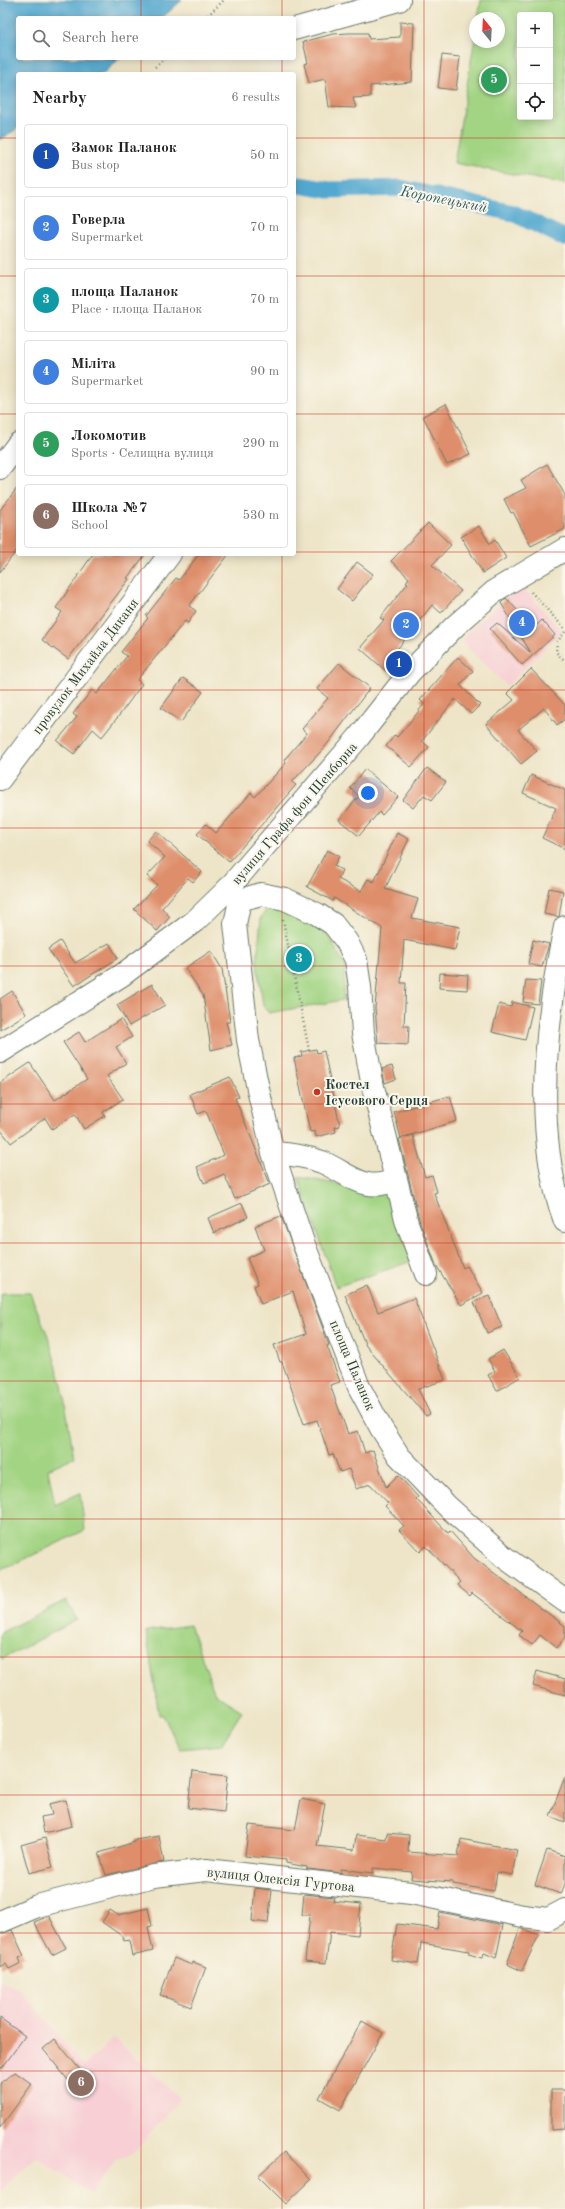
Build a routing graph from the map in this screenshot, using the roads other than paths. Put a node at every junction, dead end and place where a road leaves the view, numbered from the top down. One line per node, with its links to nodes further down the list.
1 (399, 0): 2 (main road)
2 (296, 28)
3 (16, 447): 4 (main road)
4 (0, 468)
5 (565, 549): 8 (main road, вулиця Графа фон Шенборна)
6 (168, 556): 7 (main road, провулок Михайла Диканя)
7 (0, 779)
8 (234, 895): 10 (main road, вулиця Графа фон Шенборна); 11 (main road, площа Паланок); 12 (main road)
9 (565, 927): 13 (main road)
10 (0, 1052)
11 (273, 1153): 12 (main road); 15 (main road, площа Паланок)
12 (395, 1178): 14 (main road)
13 (565, 1221)
14 (426, 1274)
15 (565, 1601)
16 (565, 1910): 17 (main road, вулиця Олексія Гуртова)
17 (0, 1922)

